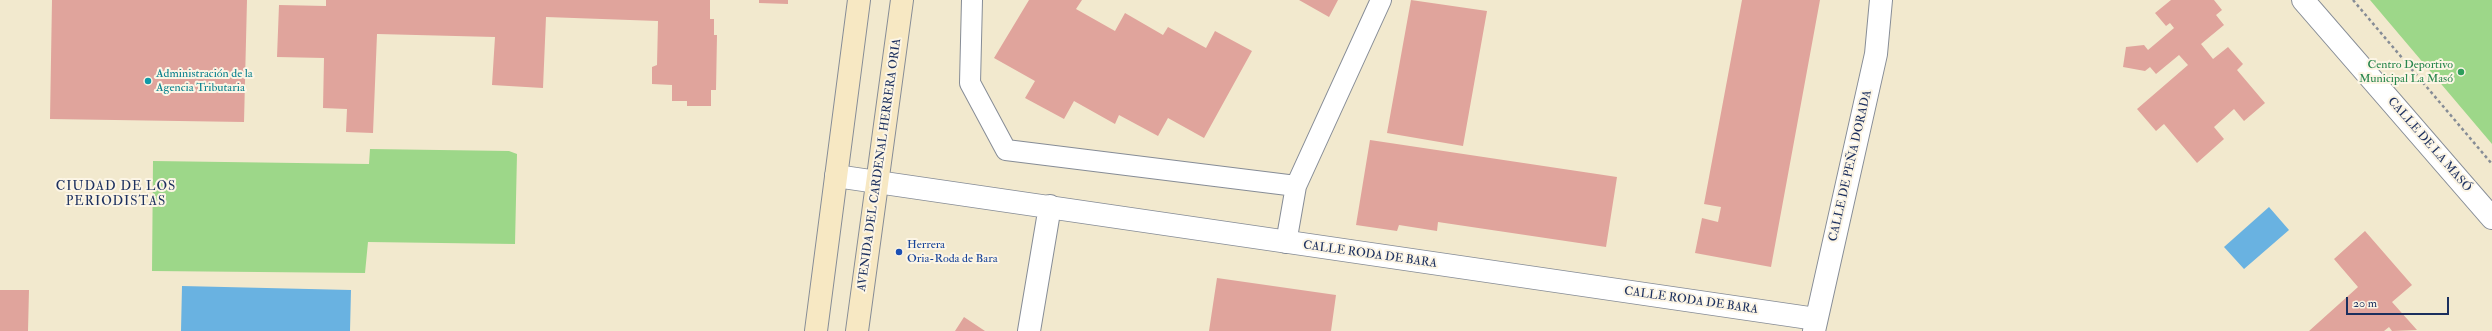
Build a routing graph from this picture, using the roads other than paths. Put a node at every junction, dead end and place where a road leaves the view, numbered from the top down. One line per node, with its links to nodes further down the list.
1 (859, 0): 7 (main road)
2 (902, 0): 8 (main road, AVENIDA DEL CARDENAL HERRERA ORIA)
3 (972, 0): 9 (lane)
4 (1381, 0): 9 (lane)
5 (1880, 0): 13 (street, CALLE DE PEÑA DORADA)
6 (2304, 0): 11 (street, CALLE DE LA MASÓ)
7 (836, 176): 8 (street, CALLE RODA DE BARA); 14 (main road)
8 (877, 182): 10 (street, CALLE RODA DE BARA); 15 (main road, AVENIDA DEL CARDENAL HERRERA ORIA)
9 (1296, 186): 12 (lane)
10 (1050, 206): 12 (street, CALLE RODA DE BARA); 16 (street)
11 (2492, 218)
12 (1286, 243): 13 (street, CALLE RODA DE BARA)
13 (1815, 325)
14 (816, 331)
15 (857, 331)
16 (1029, 331)

